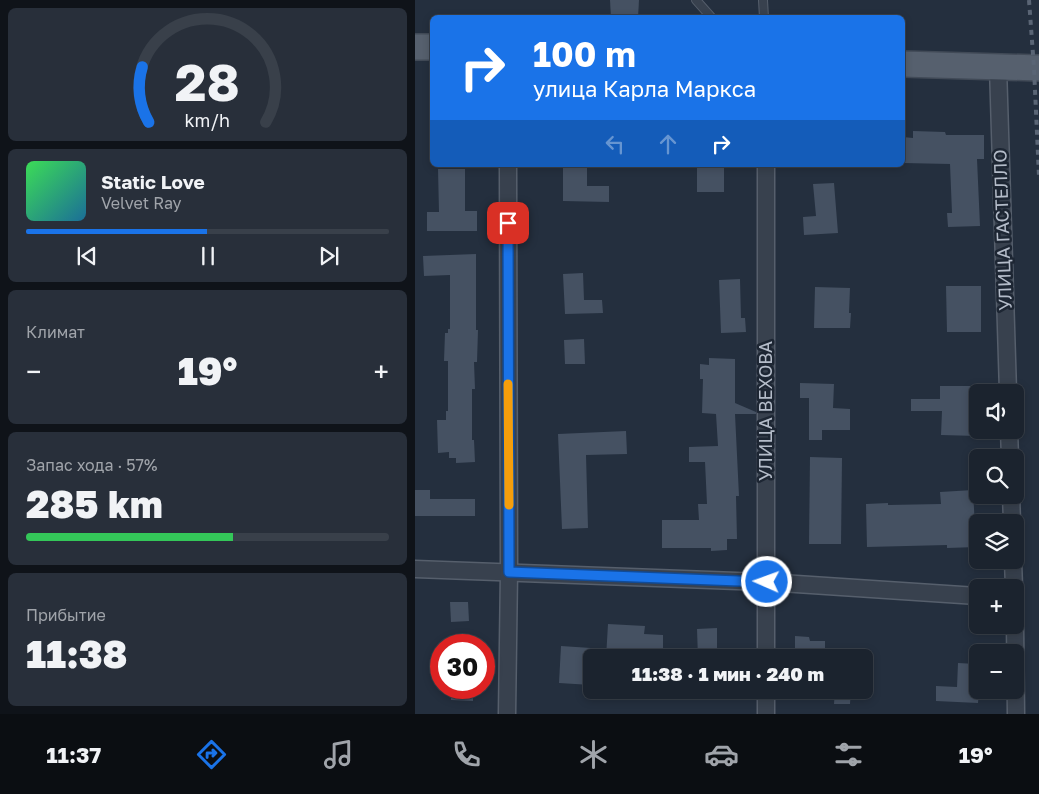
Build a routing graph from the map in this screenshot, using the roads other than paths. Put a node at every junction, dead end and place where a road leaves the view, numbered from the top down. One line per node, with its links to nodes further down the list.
1 (696, 0): 3 (lane)
2 (763, 0): 4 (lane)
3 (709, 15)
4 (764, 15)
5 (905, 64): 6 (main road)
6 (998, 67): 7 (main road); 10 (street, УЛИЦА ГАСТЕЛЛО)
7 (1039, 68)
8 (507, 167): 12 (street)
9 (766, 167): 13 (street, УЛИЦА ВЕХОВА)
10 (1008, 384)
11 (415, 569): 12 (street)
12 (509, 572): 13 (street); 18 (street)
13 (767, 582): 14 (street); 16 (street, УЛИЦА ВЕХОВА)
14 (969, 595)
15 (1015, 634): 20 (street)
16 (766, 649)
17 (766, 699): 19 (street)
18 (507, 714)
19 (766, 714)
20 (1016, 714)

